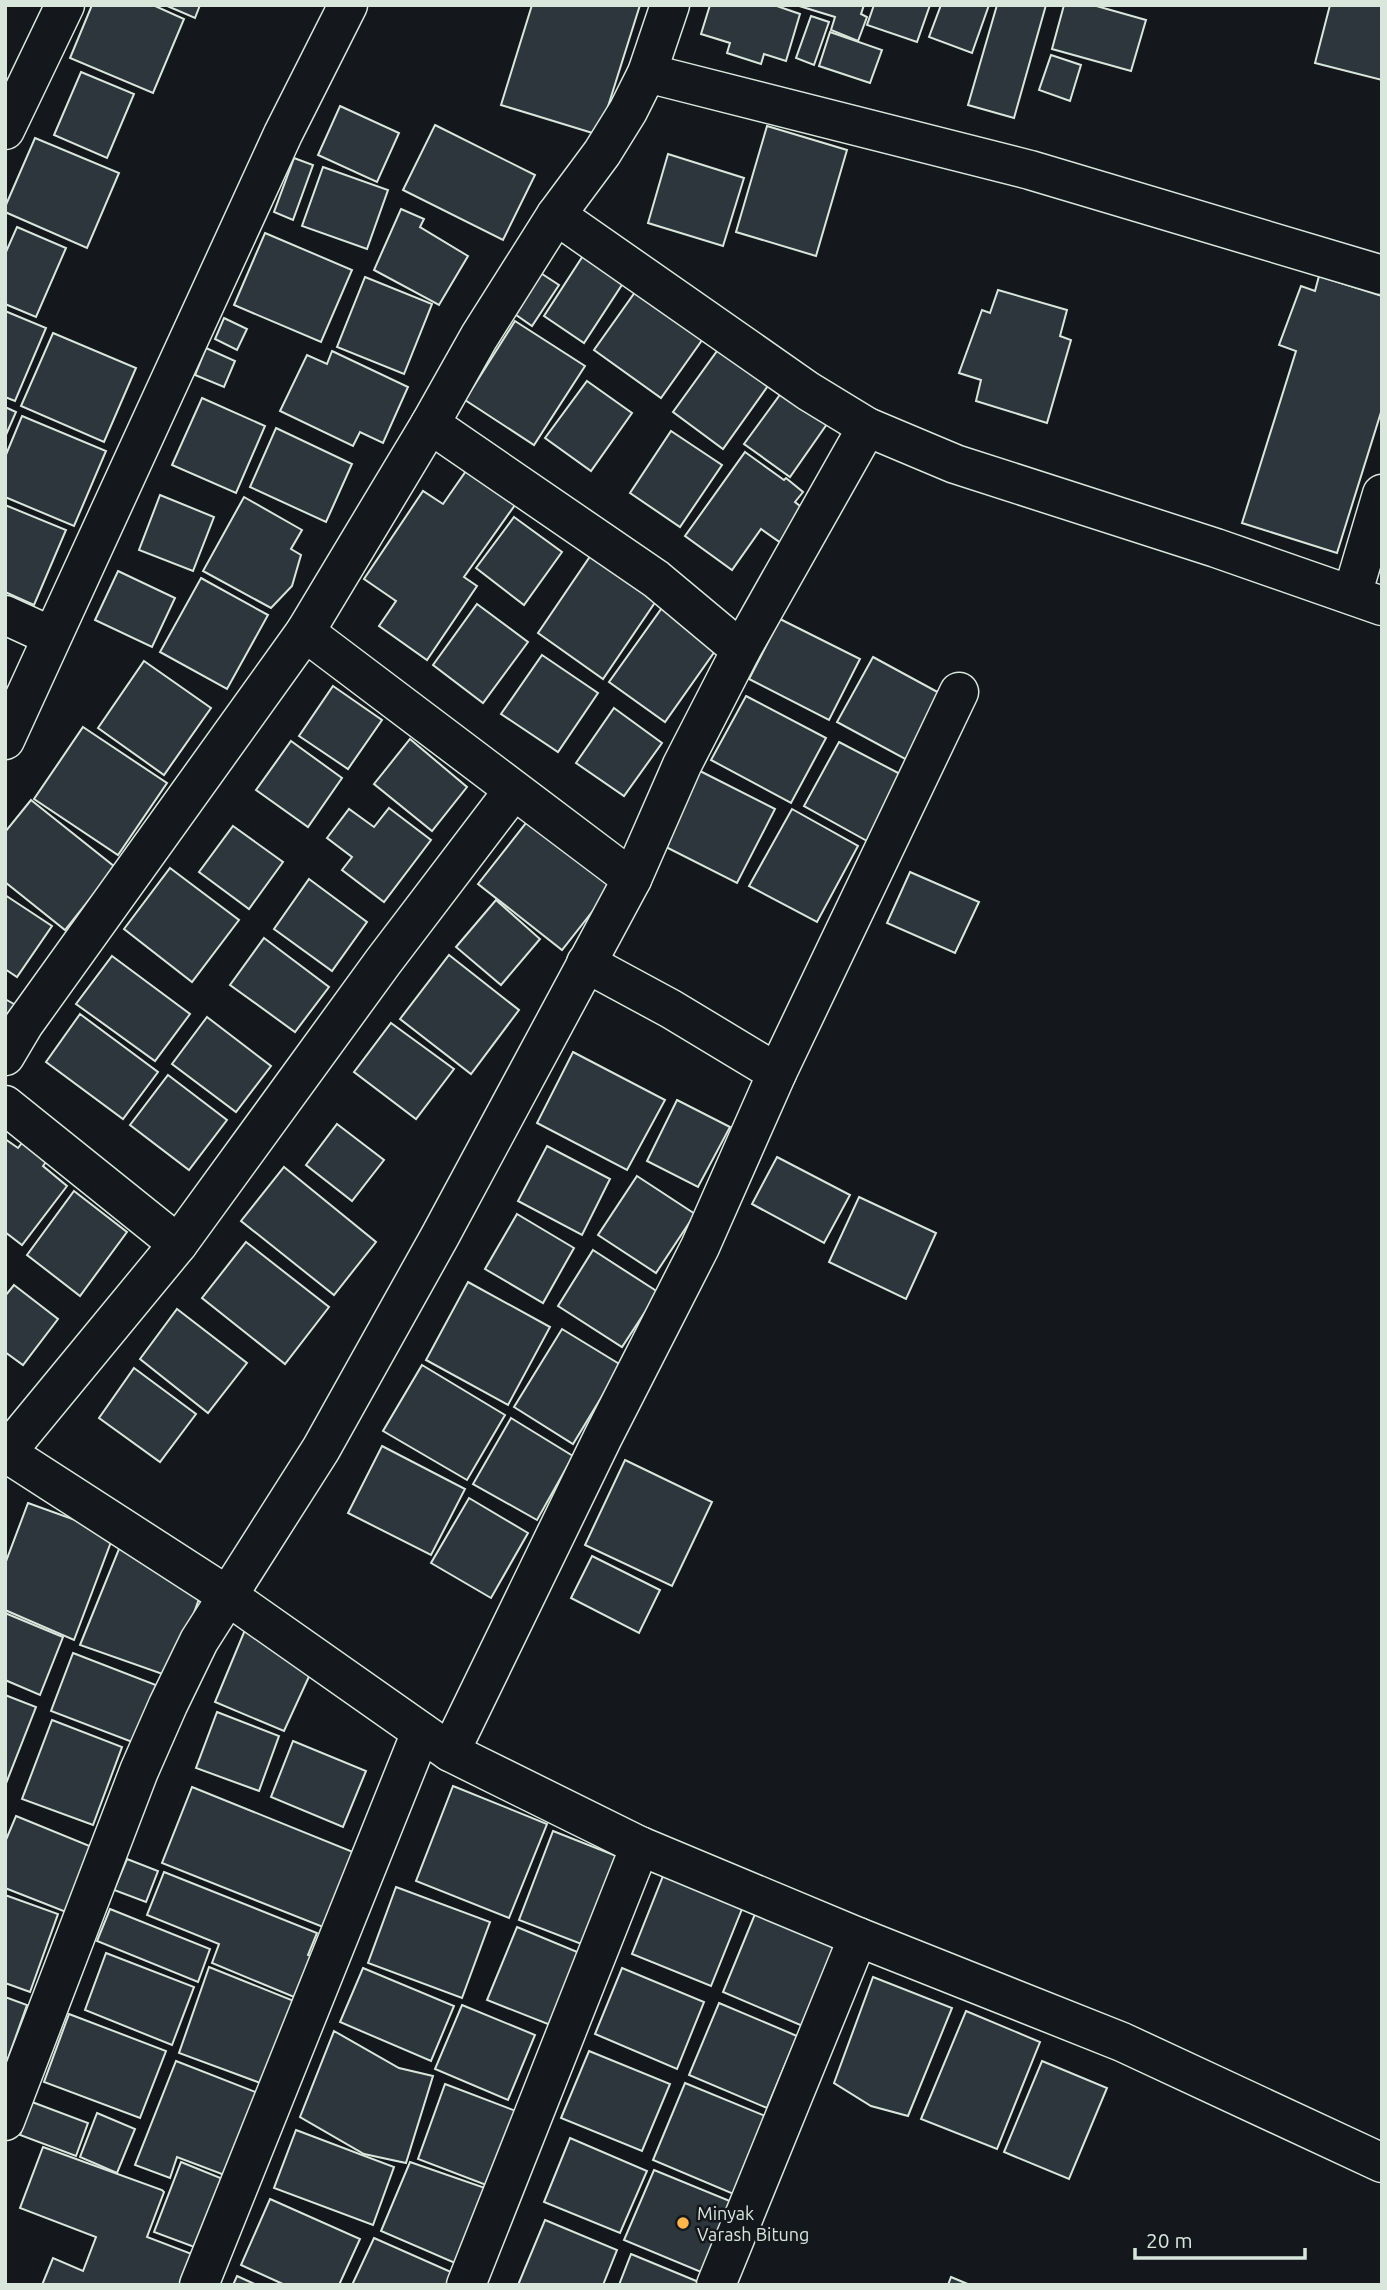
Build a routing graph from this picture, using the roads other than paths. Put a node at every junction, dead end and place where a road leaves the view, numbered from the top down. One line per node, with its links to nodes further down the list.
1 (65, 5): 5 (street)
2 (348, 5): 14 (street)
3 (670, 5): 4 (street)
4 (647, 73): 6 (street); 7 (street)
5 (5, 130)
6 (556, 215): 8 (street); 9 (street)
7 (1382, 275)
8 (430, 424): 13 (street); 15 (street)
9 (867, 427): 11 (street); 15 (street)
10 (1382, 494): 11 (street)
11 (1367, 601)
12 (5, 615): 14 (street)
13 (305, 632): 18 (street); 21 (street)
14 (51, 636): 17 (street)
15 (741, 650): 19 (street)
16 (959, 692): 22 (street)
17 (5, 740)
18 (513, 791): 19 (street); 24 (street)
19 (632, 878): 20 (street)
20 (586, 963): 22 (street); 26 (street)
21 (5, 1056)
22 (777, 1073): 27 (street)
23 (5, 1105): 24 (street)
24 (177, 1244): 25 (street)
25 (5, 1453): 26 (street)
26 (228, 1596): 27 (street); 30 (street)
27 (436, 1742): 28 (street); 32 (street)
28 (640, 1846): 29 (street); 33 (street)
29 (858, 1937): 31 (street); 34 (street)
30 (5, 2121)
31 (1382, 2163)
32 (199, 2285)
33 (466, 2285)
34 (716, 2285)

